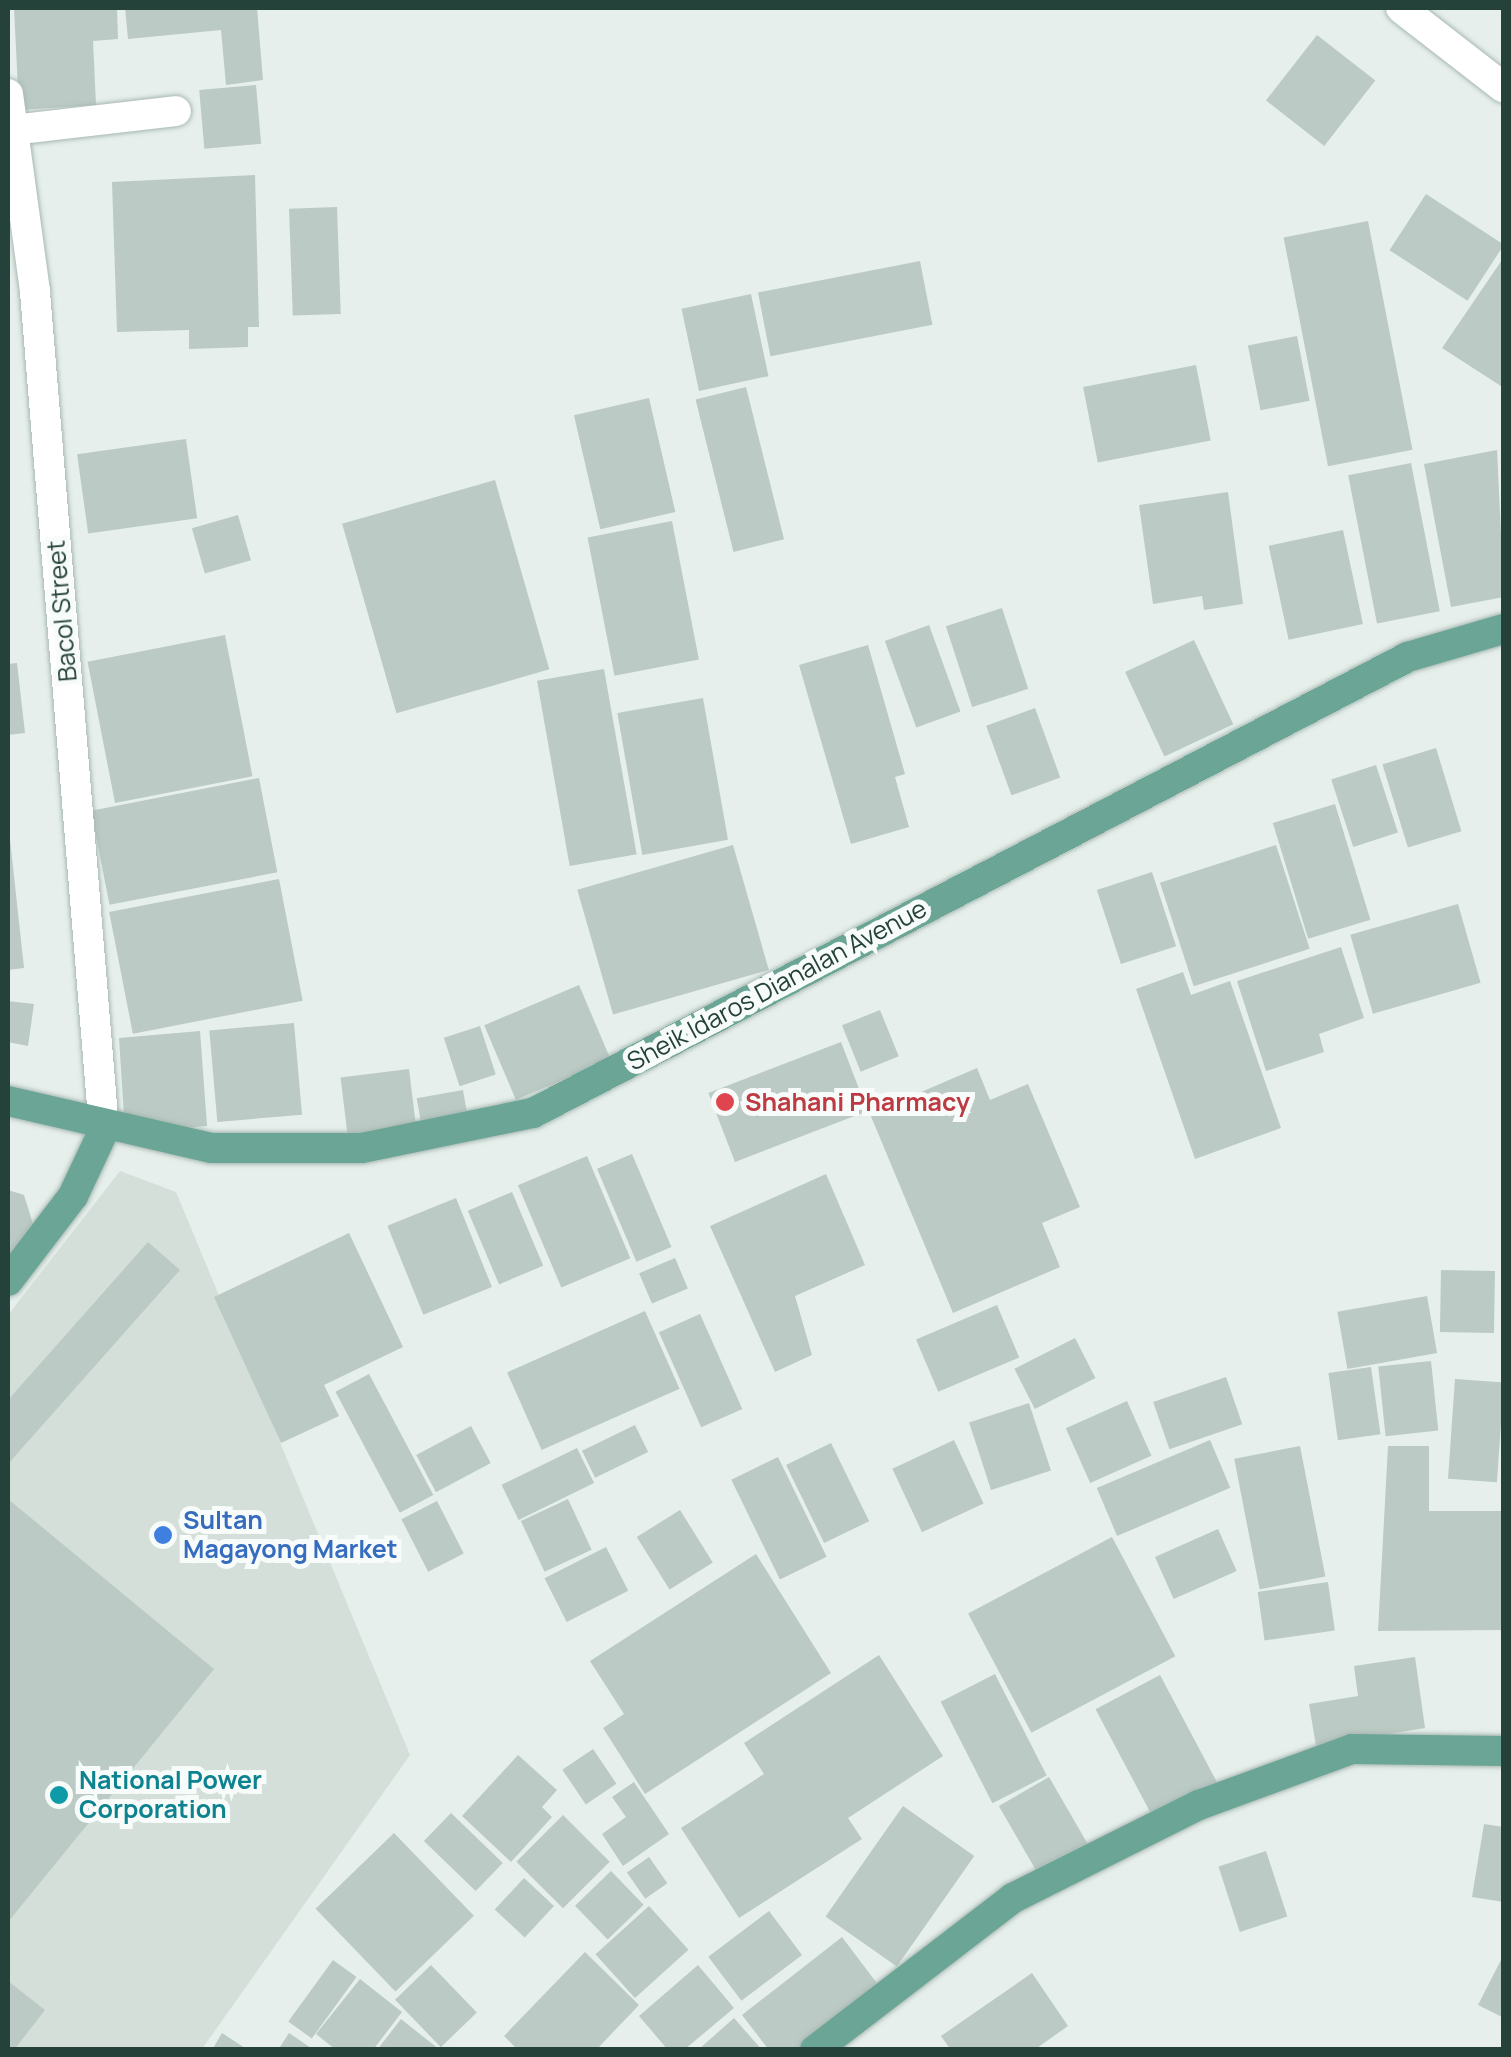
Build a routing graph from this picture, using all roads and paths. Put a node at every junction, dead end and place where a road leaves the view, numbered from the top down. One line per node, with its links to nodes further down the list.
1 (1401, 8): 2 (street)
2 (1504, 88)
3 (8, 94): 5 (street, Bacol Street)
4 (176, 111): 5 (street)
5 (12, 130): 6 (street, Bacol Street)
6 (21, 294): 9 (street, Bacol Street)
7 (1504, 629): 9 (main road, Sheik Idaros Dianalan Avenue)
8 (8, 1101): 9 (main road, Sheik Idaros Dianalan Avenue)
9 (104, 1130): 10 (main road)
10 (8, 1281)
11 (1504, 1751): 12 (main road)
12 (815, 2050)

